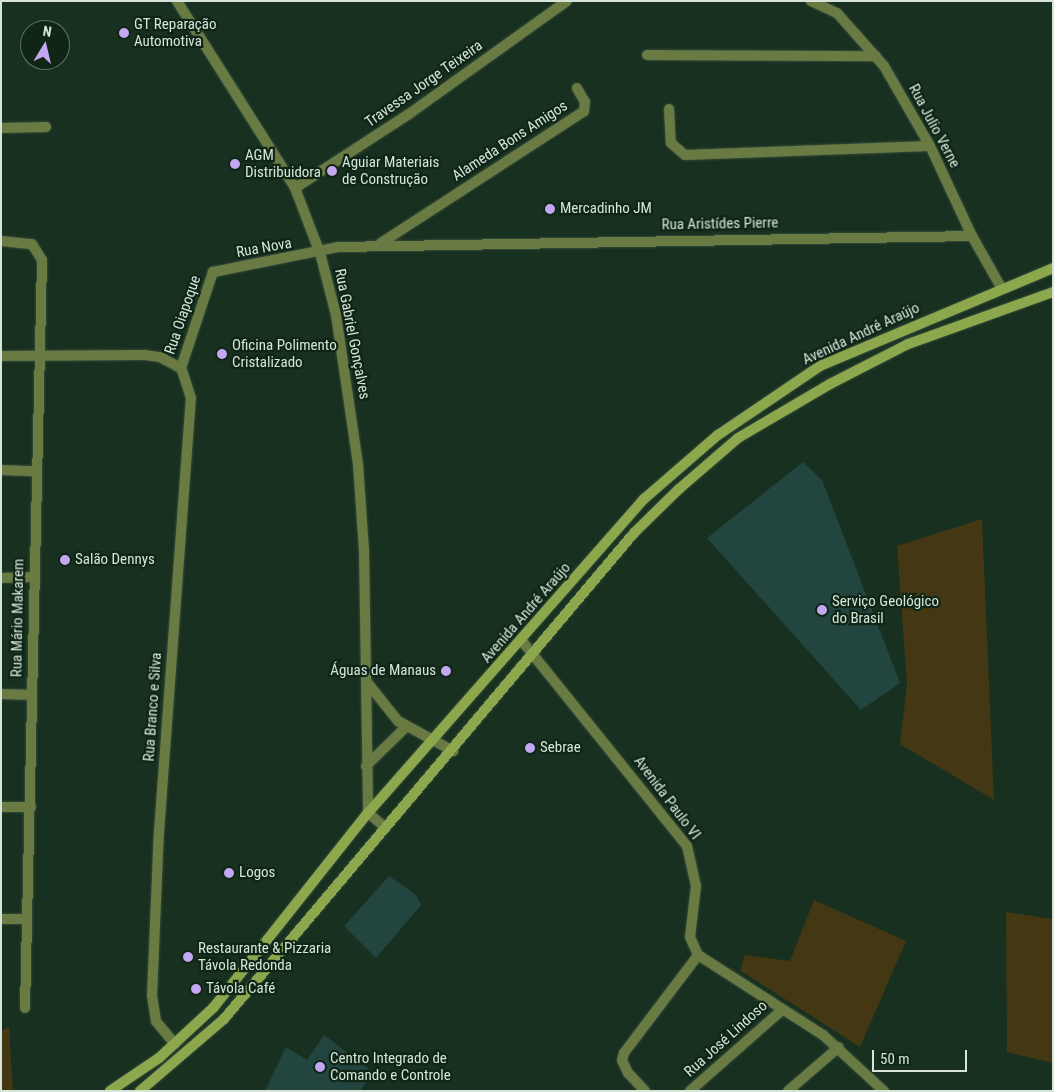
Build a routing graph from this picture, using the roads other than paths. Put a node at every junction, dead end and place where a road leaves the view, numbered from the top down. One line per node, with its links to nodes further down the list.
1 (177, 1): 11 (street, Rua Gabriel Gonçalves)
2 (568, 1): 11 (street, Travessa Jorge Teixeira)
3 (811, 1): 5 (street, Rua Julio Verne)
4 (647, 55): 5 (street)
5 (876, 56): 10 (street, Rua Julio Verne)
6 (577, 88): 14 (street, Alameda Bons Amigos)
7 (669, 109): 10 (street)
8 (46, 127): 9 (street)
9 (1, 128)
10 (930, 146): 12 (street, Rua Julio Verne)
11 (295, 188): 15 (street, Rua Gabriel Gonçalves)
12 (972, 236): 14 (street, Rua Aristídes Pierre); 18 (street, Rua Julio Verne)
13 (1, 241): 21 (street, Rua Mário Makarem)
14 (380, 244): 15 (street, Rua Aristídes Pierre)
15 (320, 253): 17 (street, Rua Nova); 29 (street, Rua Gabriel Gonçalves)
16 (1053, 268): 18 (main road, Avenida André Araújo)
17 (213, 272): 22 (street, Rua Oiapoque)
18 (1002, 289): 27 (main road, Avenida André Araújo)
19 (1053, 292): 28 (main road, Avenida André Araújo)
20 (1, 356): 21 (street)
21 (38, 356): 22 (street); 24 (street, Rua Mário Makarem)
22 (181, 368): 45 (street, Rua Branco e Silva)
23 (1, 470): 24 (street)
24 (34, 471): 25 (street, Rua Mário Makarem)
25 (33, 577): 26 (street); 31 (street, Rua Mário Makarem)
26 (1, 578)
27 (522, 641): 28 (street, Avenida Paulo VI); 33 (main road, Avenida André Araújo)
28 (533, 653): 34 (main road, Avenida André Araújo); 42 (street, Avenida Paulo VI)
29 (366, 680): 32 (street); 35 (street, Rua Gabriel Gonçalves)
30 (1, 694): 31 (street)
31 (32, 695): 37 (street, Rua Mário Makarem)
32 (407, 726): 33 (street); 35 (street)
33 (437, 739): 34 (street); 38 (main road, Avenida André Araújo)
34 (453, 751): 39 (main road, Avenida André Araújo)
35 (366, 766): 38 (street, Rua Gabriel Gonçalves)
36 (1, 807): 37 (street)
37 (31, 807): 41 (street, Rua Mário Makarem)
38 (368, 813): 39 (street); 45 (main road, Avenida André Araújo)
39 (386, 828): 48 (main road, Avenida André Araújo)
40 (1, 919): 41 (street)
41 (27, 919): 43 (street, Rua Mário Makarem)
42 (698, 955): 44 (street); 49 (street)
43 (25, 1008)
44 (782, 1010): 46 (street); 50 (street, Rua José Lindoso)
45 (175, 1044): 47 (main road, Avenida André Araújo)
46 (838, 1047): 51 (street); 52 (street)
47 (110, 1091)
48 (140, 1091)
49 (645, 1091)
50 (690, 1091)
51 (788, 1091)
52 (884, 1091)

